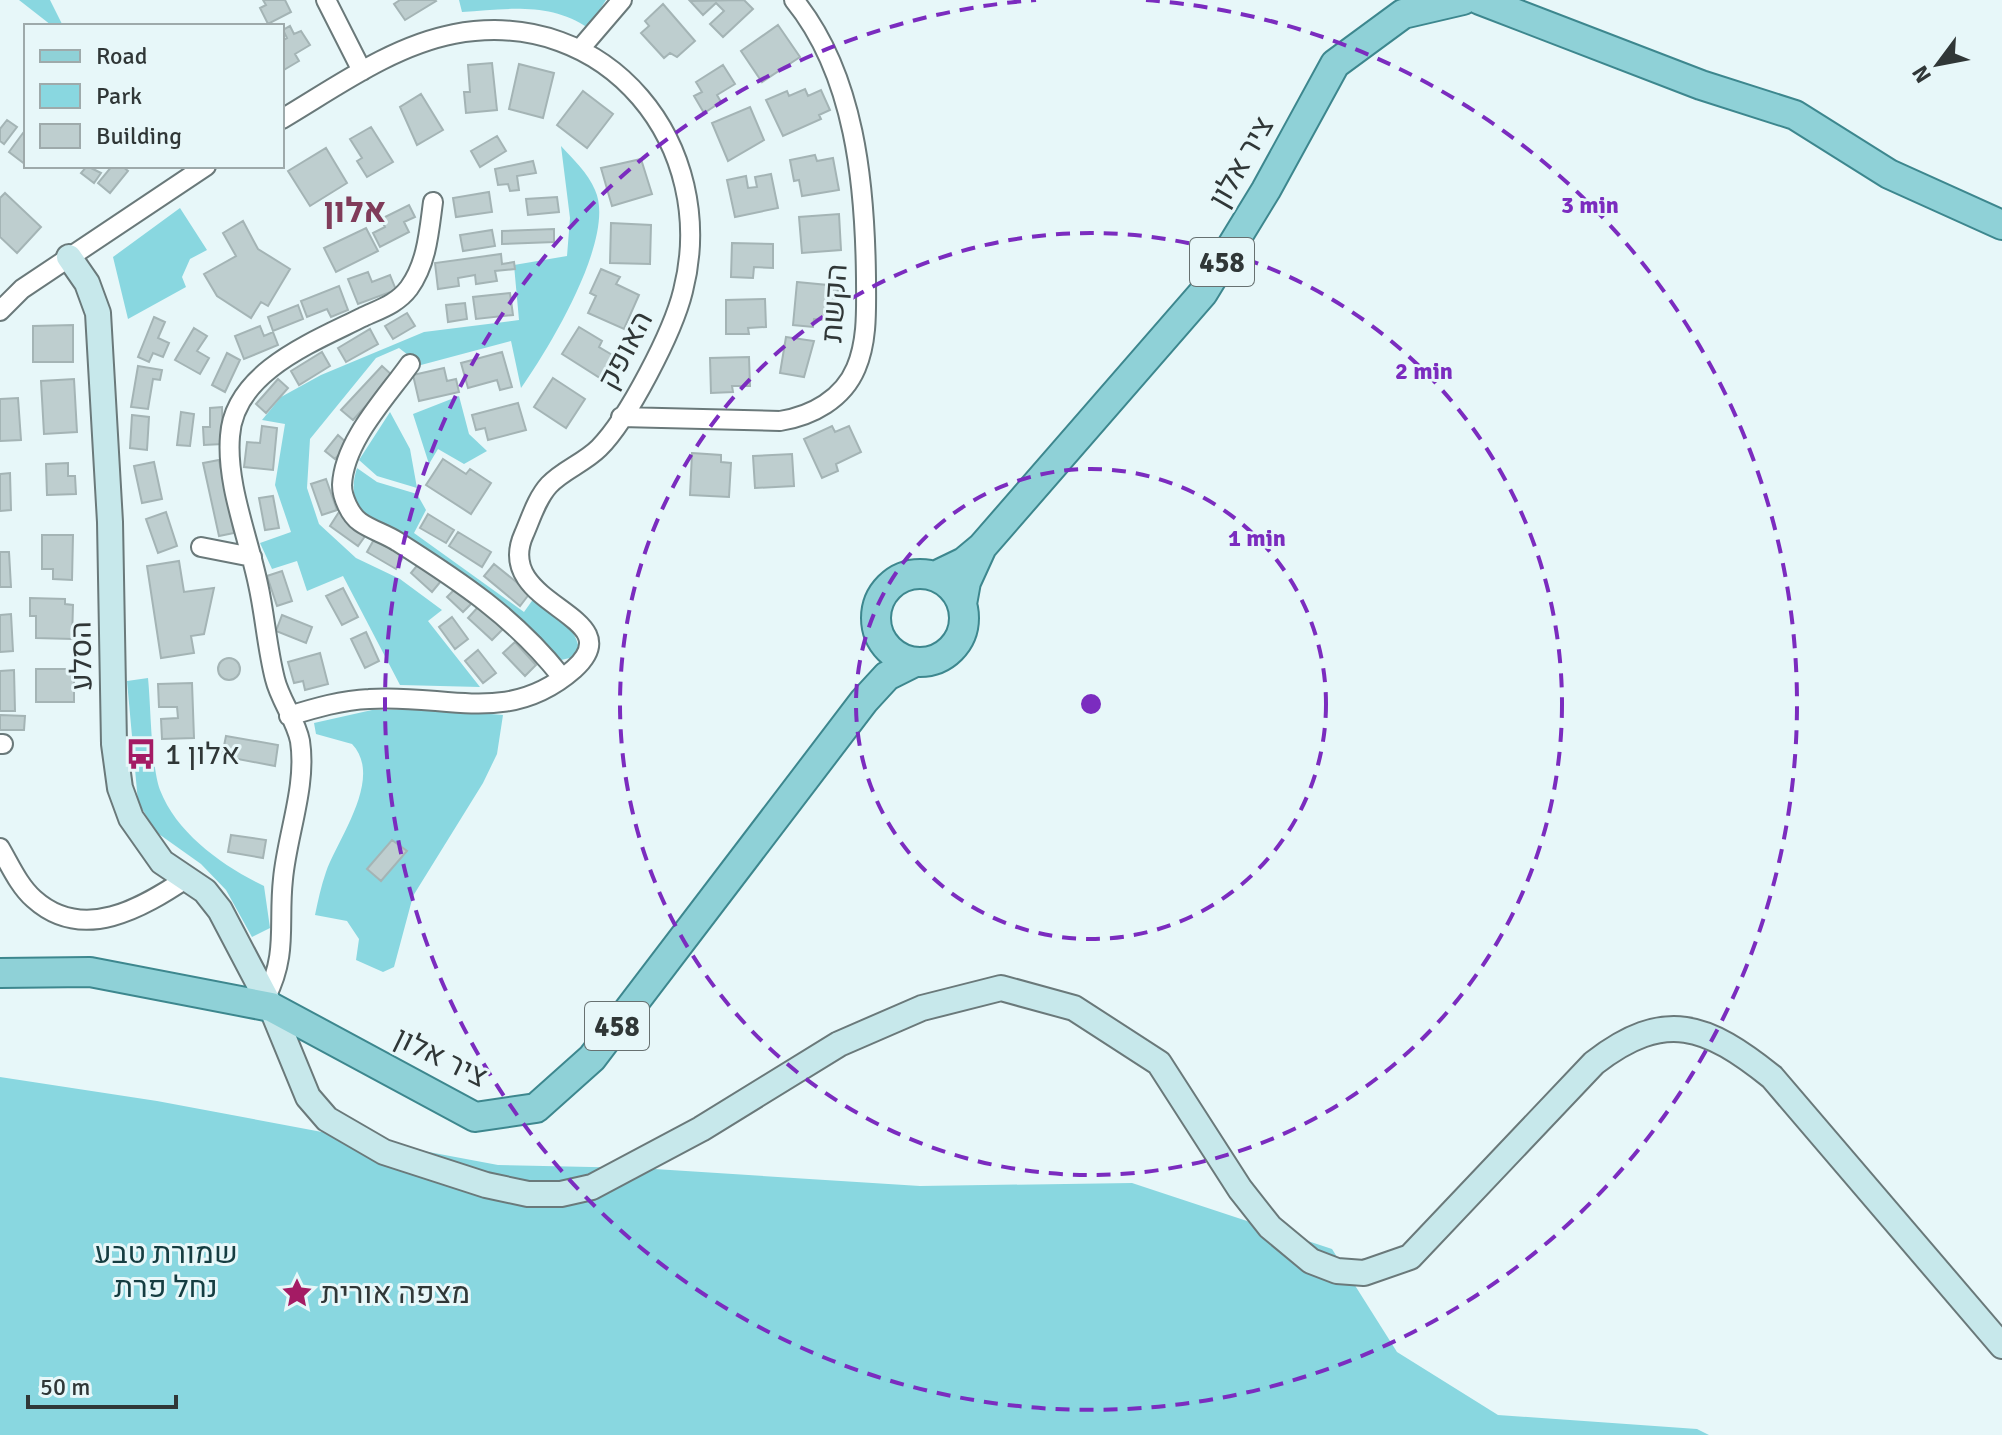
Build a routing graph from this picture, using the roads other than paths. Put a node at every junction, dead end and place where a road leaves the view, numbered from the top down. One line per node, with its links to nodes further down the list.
1 (326, 0): 9 (street)
2 (622, 0): 8 (street)
3 (794, 0): 17 (street, הקשת)
4 (1463, 0): 19 (main road, ציר אלון / 458)
5 (1480, 0): 7 (main road)
6 (1525, 0): 7 (street)
7 (1547, 26): 13 (main road)
8 (580, 49): 9 (street, האופק); 17 (street, האופק)
9 (362, 71): 10 (street, האופק)
10 (284, 118)
11 (203, 168): 14 (street)
12 (433, 202): 20 (street)
13 (2002, 225)
14 (69, 257): 15 (street); 29 (street, הסלע)
15 (0, 311)
16 (410, 364): 25 (street)
17 (621, 417): 25 (street, האופק)
18 (201, 547): 20 (street)
19 (982, 547): 21 (main road, ציר אלון / 458); 22 (main road, ציר אלון / 458)
20 (252, 557): 27 (street)
21 (935, 576): 22 (main road); 23 (main road)
22 (962, 604): 24 (main road)
23 (878, 633): 24 (main road); 26 (main road, ציר אלון / 458)
24 (915, 662): 26 (main road, ציר אלון / 458)
25 (561, 676): 27 (street, האופק)
26 (864, 701): 31 (main road, ציר אלון / 458)
27 (289, 716): 31 (street)
28 (0, 848): 29 (street)
29 (187, 878): 31 (street, הסלע)
30 (0, 973): 31 (main road, ציר אלון / 458)
31 (268, 1002): 32 (street, הסלע)
32 (2002, 1346)

